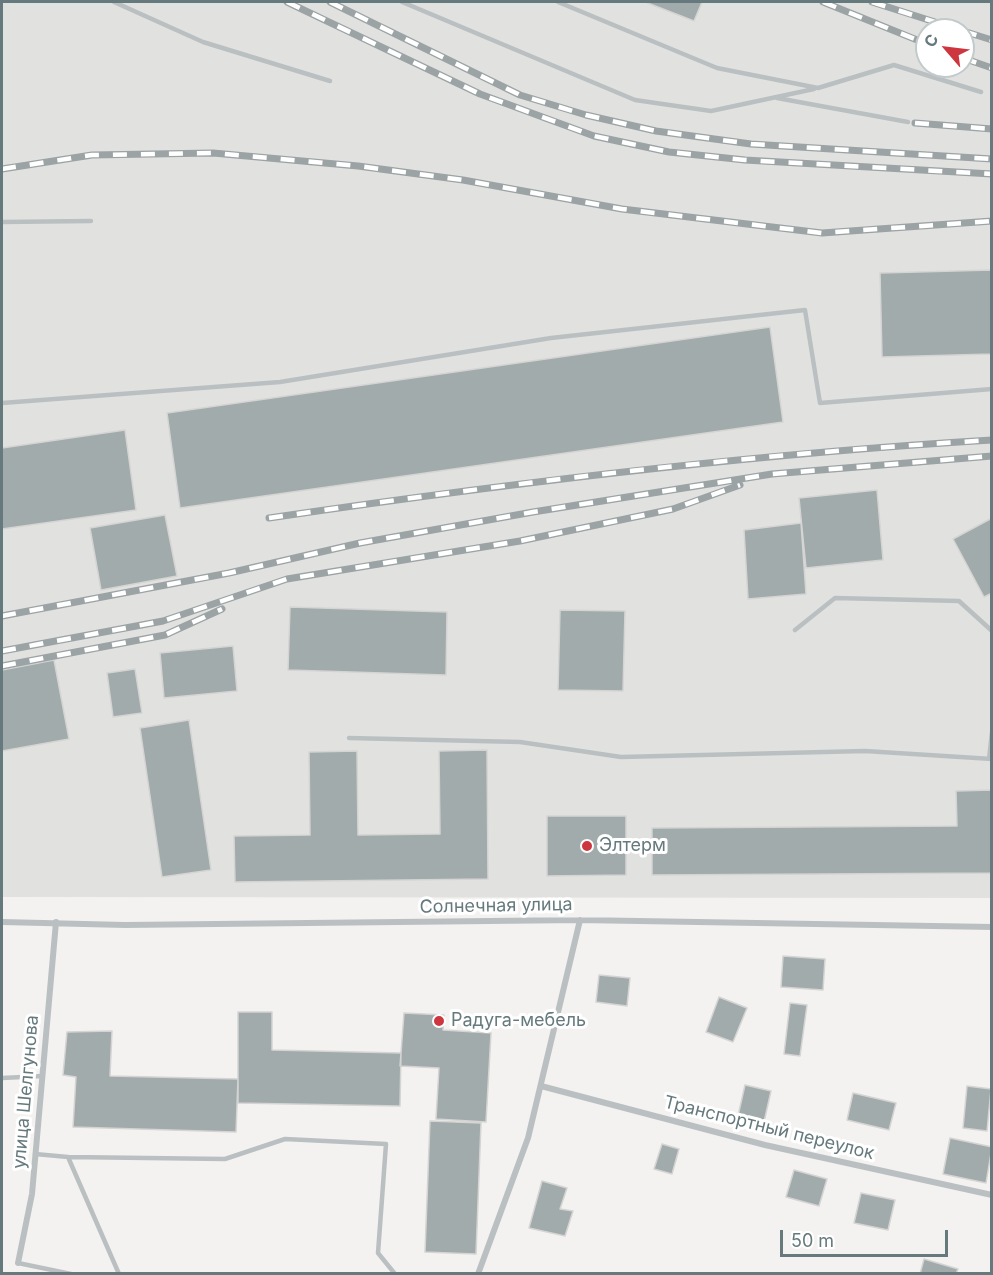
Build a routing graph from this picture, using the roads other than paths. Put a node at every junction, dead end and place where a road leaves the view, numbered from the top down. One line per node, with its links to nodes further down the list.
1 (114, 2): 4 (lane)
2 (402, 2): 7 (lane)
3 (558, 2): 5 (lane)
4 (330, 81)
5 (818, 88): 6 (lane); 7 (lane)
6 (981, 92)
7 (775, 97): 8 (lane)
8 (908, 122)
9 (92, 221): 10 (lane)
10 (2, 222)
11 (992, 389): 12 (lane)
12 (2, 403)
13 (795, 630): 14 (lane)
14 (992, 632)
15 (992, 732): 17 (lane)
16 (349, 738): 17 (lane)
17 (990, 759)
18 (580, 920): 20 (street, Солнечная улица); 21 (street, Солнечная улица); 24 (street)
19 (2, 922): 20 (street, Солнечная улица)
20 (56, 922): 22 (street, улица Шелгунова)
21 (992, 927)
22 (42, 1076): 23 (lane); 25 (street, улица Шелгунова)
23 (2, 1078)
24 (541, 1086): 27 (street, Транспортный переулок); 34 (street)
25 (35, 1154): 26 (lane); 28 (street, улица Шелгунова)
26 (68, 1157): 32 (lane); 33 (lane)
27 (992, 1195)
28 (18, 1263): 29 (lane)
29 (28, 1265): 30 (lane); 31 (lane)
30 (26, 1274)
31 (71, 1274)
32 (119, 1274)
33 (395, 1274)
34 (478, 1274)

